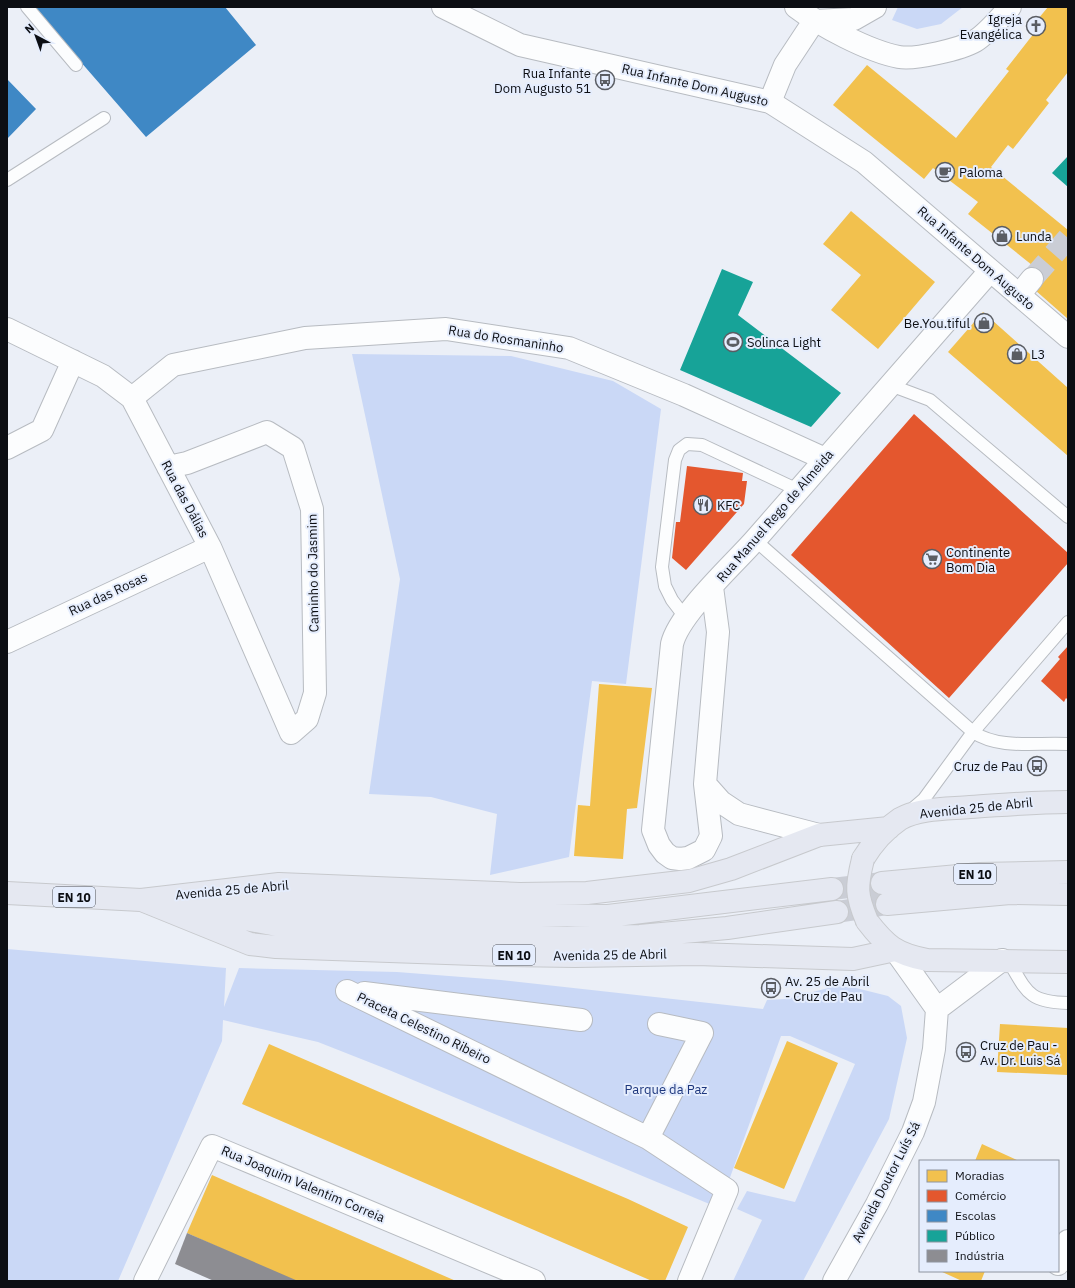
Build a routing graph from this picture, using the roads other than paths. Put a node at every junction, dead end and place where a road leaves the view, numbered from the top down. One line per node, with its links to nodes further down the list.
1 (27, 7): 7 (lane)
2 (443, 7): 8 (street, Rua Infante Dom Augusto)
3 (796, 7): 6 (street)
4 (875, 7): 6 (street)
5 (1010, 7): 6 (street)
6 (814, 21): 8 (street)
7 (76, 66)
8 (770, 102): 11 (street, Rua Infante Dom Augusto)
9 (104, 118): 10 (lane)
10 (7, 180)
11 (990, 271): 13 (street, Rua Infante Dom Augusto); 15 (street, Rua Manuel Rego de Almeida)
12 (7, 329): 14 (street, Rua das Dálias)
13 (1068, 337)
14 (73, 361): 16 (street, Rua das Dálias); 17 (street)
15 (890, 384): 18 (street, Rua Manuel Rego de Almeida); 21 (lane)
16 (132, 398): 18 (street, Rua do Rosmaninho); 19 (street, Rua das Dálias)
17 (7, 448)
18 (824, 459): 20 (street, Rua Manuel Rego de Almeida)
19 (168, 466): 23 (street, Rua das Dálias); 29 (street, Caminho do Jasmim)
20 (798, 490): 22 (street, Rua Manuel Rego de Almeida); 25 (lane)
21 (1068, 517)
22 (755, 540): 24 (street, Rua Manuel Rego de Almeida); 28 (lane)
23 (210, 546): 27 (street, Rua das Rosas); 29 (street, Rua das Dálias)
24 (712, 587): 25 (street); 31 (street, Rua Manuel Rego de Almeida)
25 (685, 617): 31 (street, Rua Manuel Rego de Almeida)
26 (1068, 622): 28 (lane)
27 (7, 642)
28 (973, 732): 30 (lane); 33 (lane)
29 (291, 733)
30 (1068, 744)
31 (705, 784): 34 (street)
32 (1068, 802): 33 (main road, Avenida 25 de Abril / EN 10)
33 (895, 824): 34 (main road, Avenida 25 de Abril / EN 10); 43 (main road, Avenida 25 de Abril / EN 10, bridge)
34 (819, 835): 40 (main road, Avenida 25 de Abril / EN 10)
35 (1068, 872): 36 (main road, EN 10)
36 (882, 883)
37 (832, 889): 40 (main road, EN 10)
38 (7, 893): 40 (main road, Avenida 25 de Abril / EN 10)
39 (1068, 894): 41 (main road, EN 10)
40 (141, 900): 42 (main road, EN 10); 43 (main road, Avenida 25 de Abril / EN 10)
41 (887, 904)
42 (837, 912)
43 (895, 950): 44 (main road, Avenida 25 de Abril / EN 10); 47 (street, EN 10)
44 (1005, 960): 45 (main road, Avenida 25 de Abril / EN 10); 46 (lane); 47 (street)
45 (1068, 962)
46 (1068, 1003)
47 (937, 1008): 57 (street, Avenida Doutor Luís Sá)
48 (581, 1020): 50 (street, Praceta Celestino Ribeiro)
49 (659, 1024): 50 (street)
50 (648, 1138): 56 (street, Praceta Celestino Ribeiro)
51 (1068, 1241): 52 (street)
52 (1059, 1262)
53 (1054, 1272): 58 (street)
54 (145, 1281): 55 (street, Rua Joaquim Valentim Correia)
55 (534, 1281)
56 (690, 1281)
57 (834, 1281)
58 (1050, 1281)

